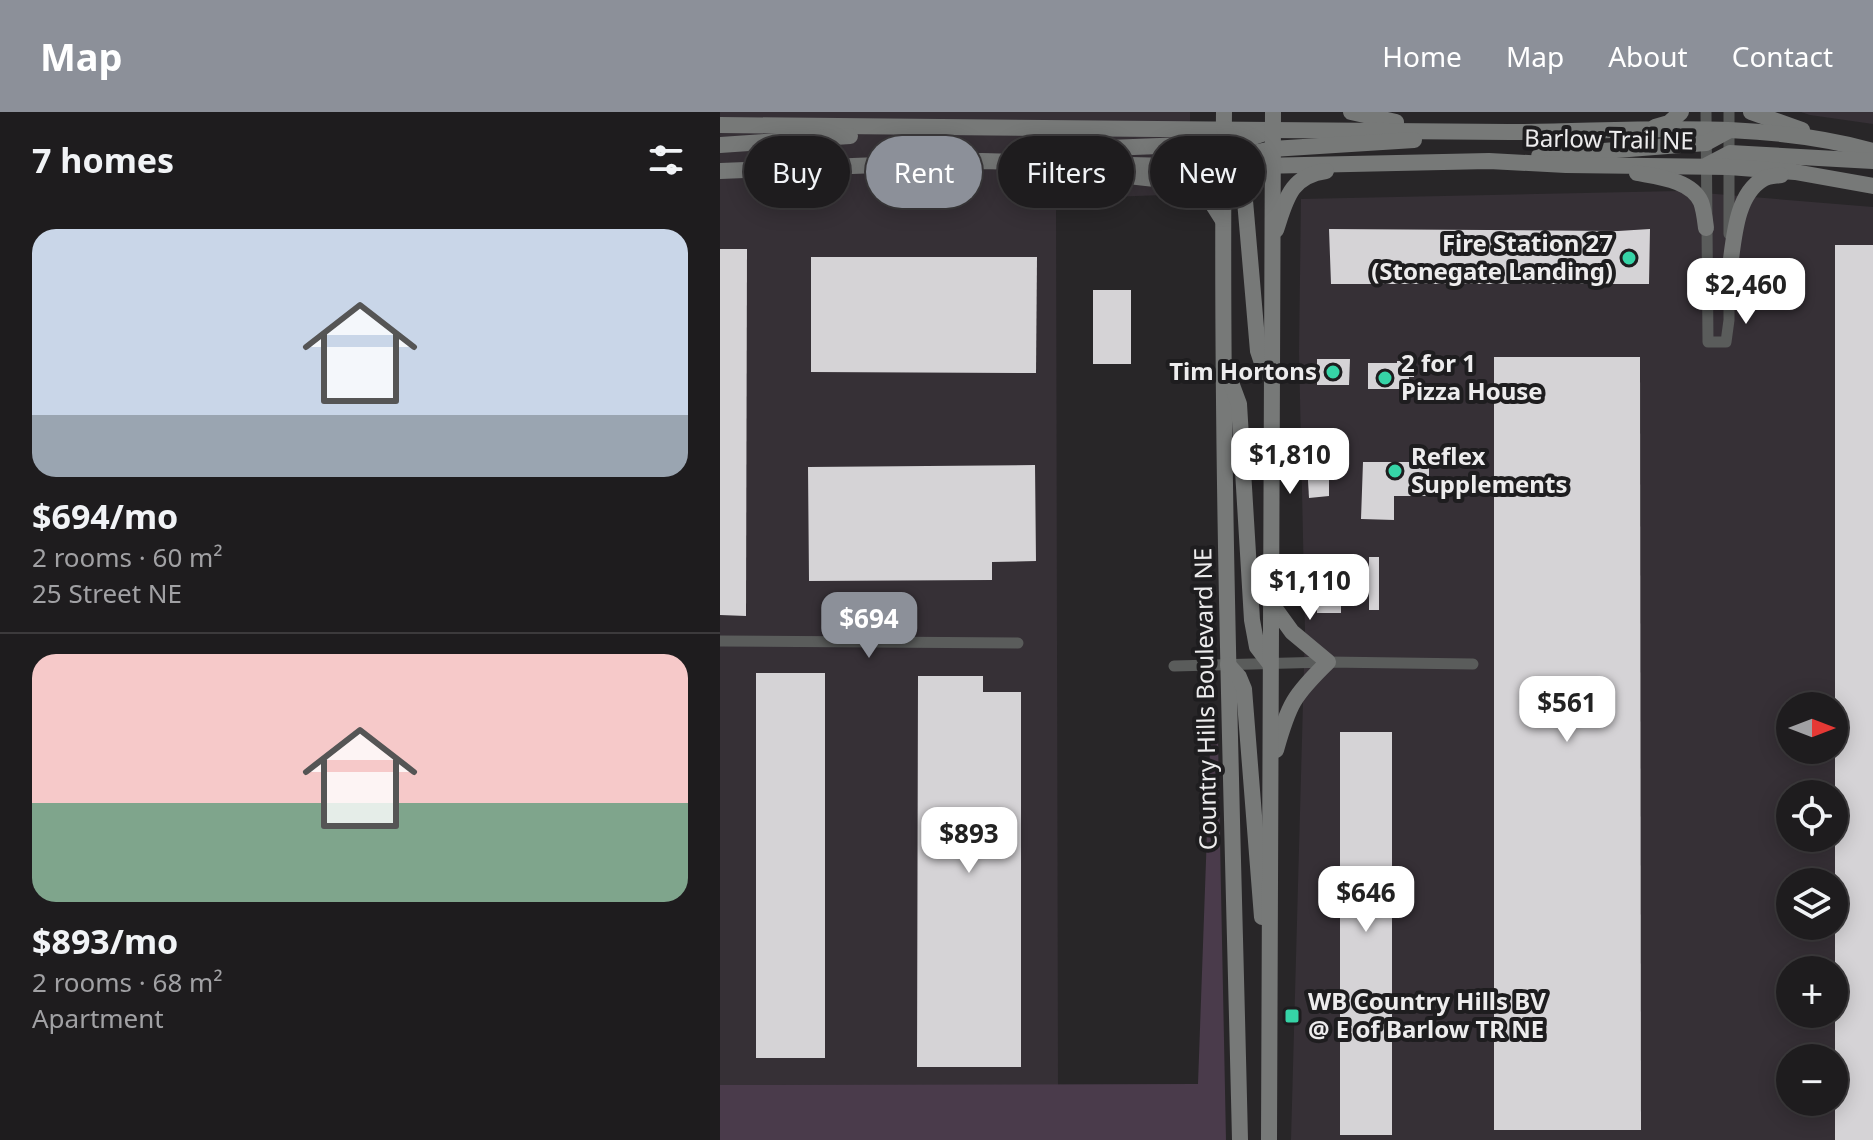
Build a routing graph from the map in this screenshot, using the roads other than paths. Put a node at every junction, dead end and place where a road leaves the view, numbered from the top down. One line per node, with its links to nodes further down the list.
1 (1190, 112): 9 (main road)
2 (1351, 112): 10 (main road)
3 (1681, 112): 11 (main road)
4 (1706, 112): 16 (street)
5 (1729, 112): 12 (street)
6 (1751, 112): 17 (main road)
7 (720, 125): 8 (main road, Barlow Trail NE)
8 (894, 127): 9 (main road, Barlow Trail NE); 18 (main road)
9 (1128, 128): 14 (main road, Barlow Trail NE)
10 (1445, 130): 13 (main road, Barlow Trail NE); 15 (main road, Barlow Trail NE)
11 (1646, 130): 13 (main road, Barlow Trail NE); 16 (main road, Barlow Trail NE)
12 (1729, 131): 16 (main road, Barlow Trail NE); 17 (main road, Barlow Trail NE); 20 (street)
13 (1508, 132): 15 (main road)
14 (1187, 136)
15 (1265, 136): 24 (main road, Barlow Trail NE); 35 (main road)
16 (1706, 136): 22 (main road); 26 (street)
17 (1834, 140): 19 (main road, Barlow Trail NE)
18 (720, 145)
19 (1873, 151)
20 (1729, 160): 23 (main road); 26 (main road, Barlow Trail NE); 28 (main road, Barlow Trail NE); 36 (street)
21 (998, 161): 27 (main road, Barlow Trail NE)
22 (1489, 161): 24 (main road, Barlow Trail NE); 25 (main road, Barlow Trail NE)
23 (1873, 161)
24 (1371, 164): 35 (main road)
25 (1601, 166): 26 (main road, Barlow Trail NE); 34 (main road)
26 (1706, 166): 34 (street)
27 (720, 171)
28 (1795, 172): 30 (main road, Barlow Trail NE); 36 (main road)
29 (1134, 177): 33 (main road)
30 (1873, 186)
31 (1223, 208): 33 (main road, Country Hills Boulevard NE)
32 (1240, 208): 38 (main road)
33 (1223, 221): 37 (main road, Country Hills Boulevard NE)
34 (1706, 228): 36 (street)
35 (1272, 243): 38 (main road)
36 (1729, 273)
37 (1224, 364): 43 (main road); 45 (main road, Country Hills Boulevard NE)
38 (1270, 389): 39 (main road)
39 (1271, 603): 42 (main road); 43 (main road)
40 (720, 641): 41 (street)
41 (1018, 643)
42 (1328, 662): 43 (street); 44 (street); 47 (main road)
43 (1270, 664): 45 (street); 47 (main road)
44 (1473, 664)
45 (1228, 665): 46 (street); 48 (main road); 49 (main road, Country Hills Boulevard NE)
46 (1174, 666)
47 (1270, 770): 48 (main road)
48 (1270, 954): 50 (main road)
49 (1240, 1140)
50 (1269, 1140)

